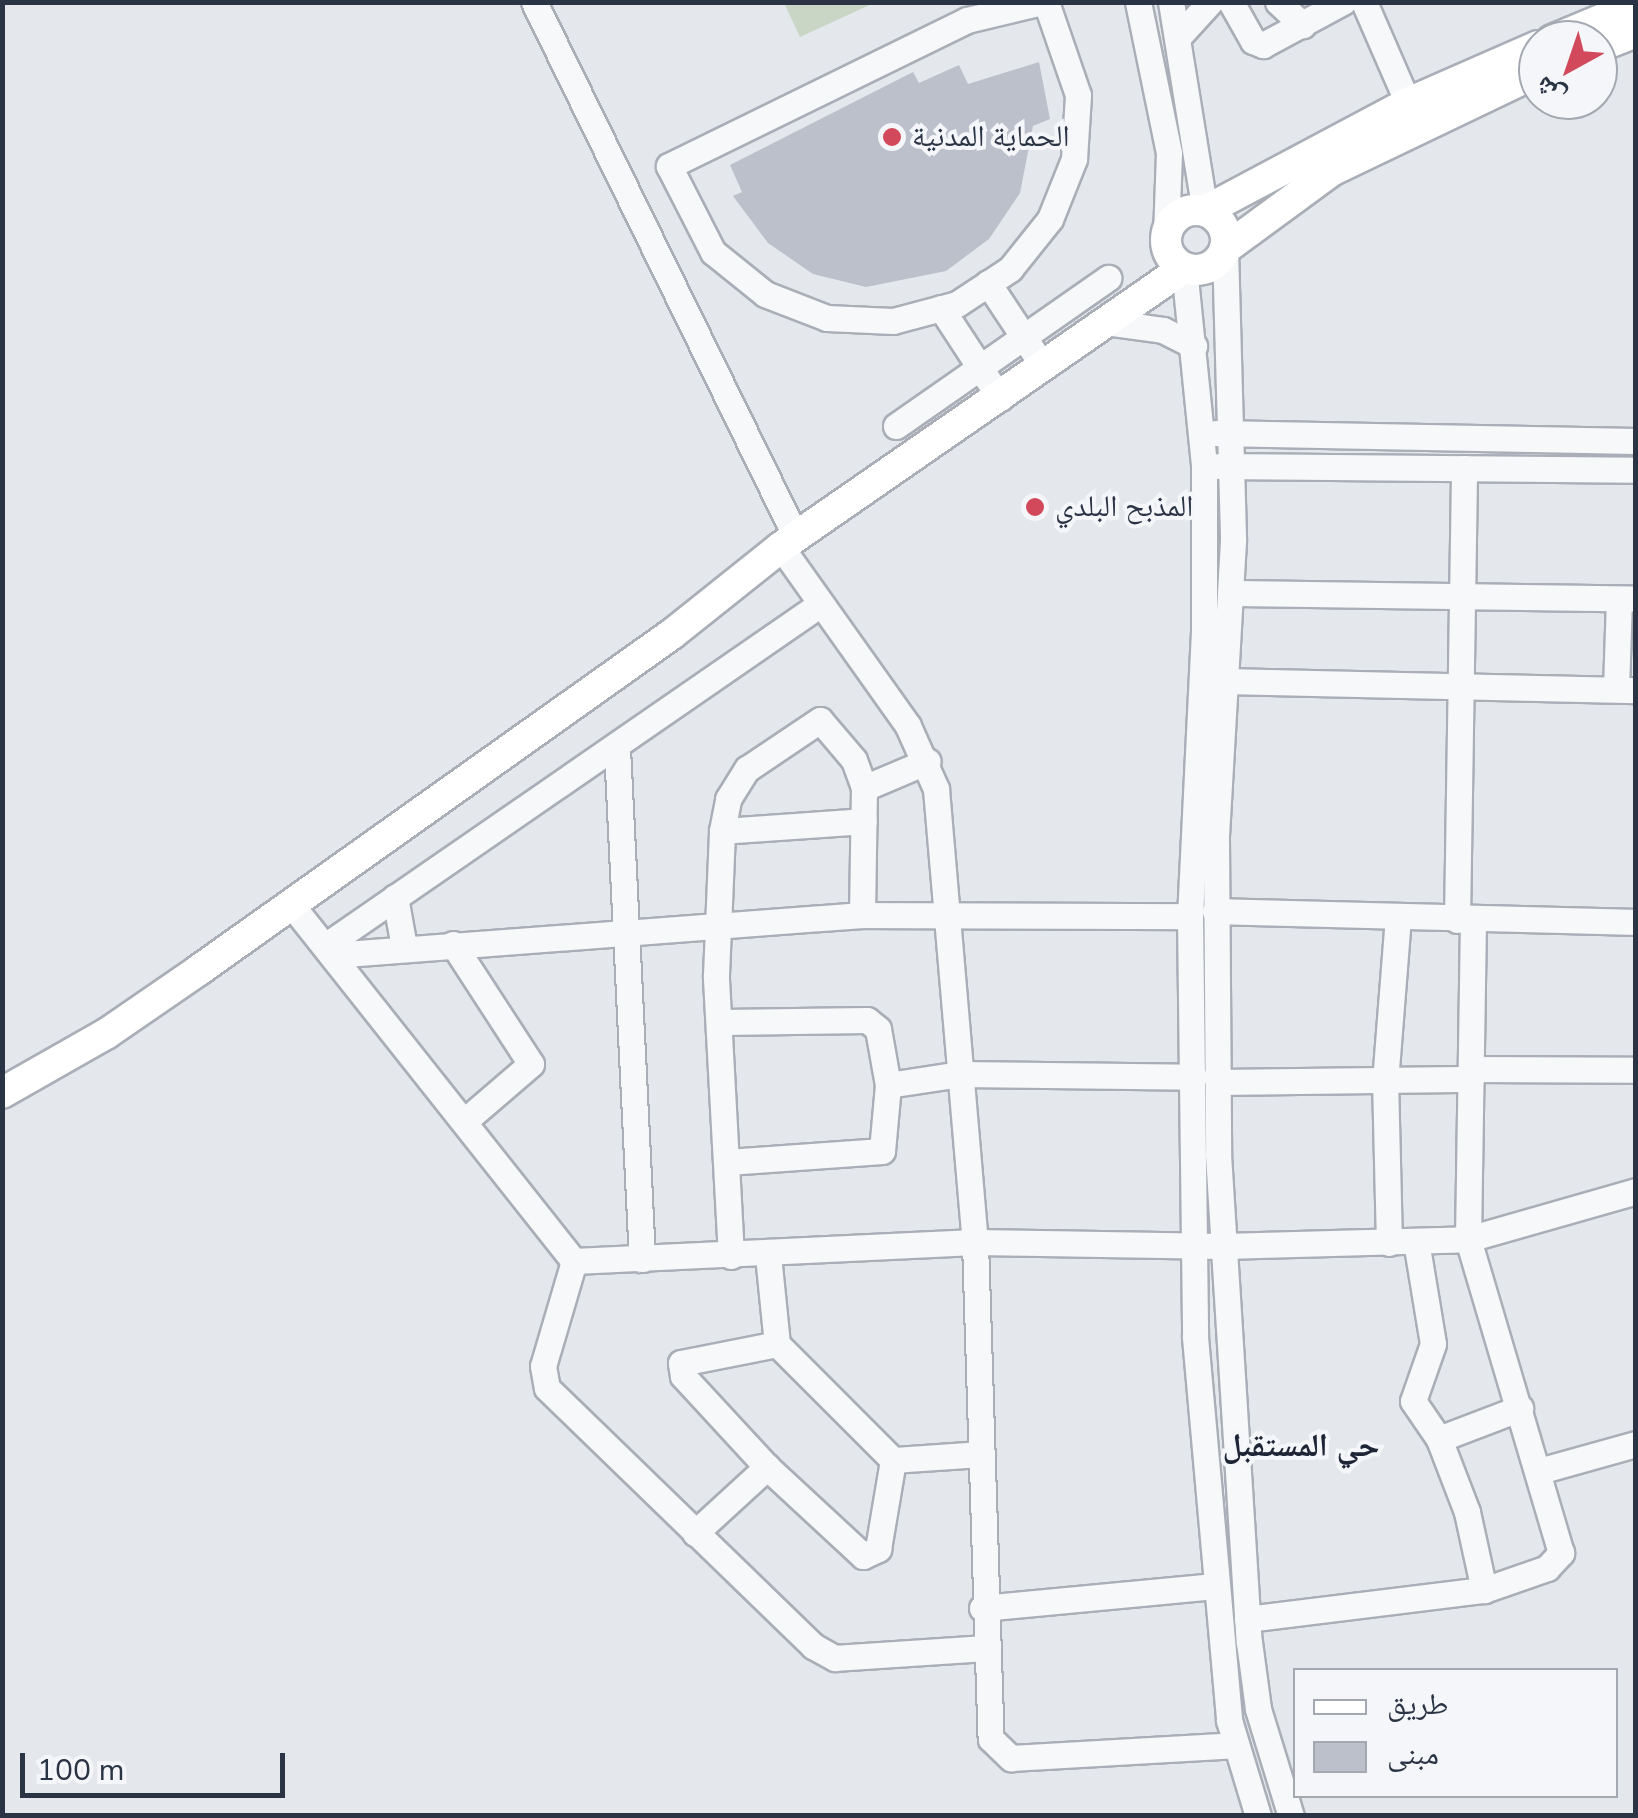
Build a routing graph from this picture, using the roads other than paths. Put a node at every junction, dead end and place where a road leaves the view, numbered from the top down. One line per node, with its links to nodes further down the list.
1 (534, 2): 39 (street)
2 (1044, 2): 20 (street); 21 (street)
3 (1138, 2): 17 (street)
4 (1172, 2): 12 (street)
5 (1210, 2): 12 (street)
6 (1230, 2): 11 (street)
7 (1278, 2): 11 (street)
8 (1363, 4): 11 (street); 15 (street)
9 (1636, 5): 10 (main road)
10 (1600, 20)
11 (1303, 25)
12 (1179, 36): 16 (street)
13 (1518, 55): 15 (main road)
14 (1518, 82): 18 (main road)
15 (1408, 104): 16 (main road)
16 (1205, 211): 17 (main road); 18 (main road)
17 (1172, 248): 18 (main road); 22 (main road); 24 (main road); 25 (street)
18 (1226, 249): 31 (street)
19 (1108, 278): 23 (street)
20 (988, 284): 21 (street); 23 (street)
21 (941, 308): 26 (street)
22 (1113, 323): 24 (main road); 25 (street)
23 (1024, 337): 26 (street); 27 (street)
24 (1080, 343): 27 (main road)
25 (1194, 346): 30 (street)
26 (981, 367): 28 (street); 29 (street)
27 (1044, 368): 28 (main road)
28 (1000, 398): 39 (main road)
29 (896, 426)
30 (1202, 433): 31 (street); 34 (street)
31 (1232, 434): 32 (street); 35 (street)
32 (1538, 439): 33 (street); 37 (street)
33 (1636, 441)
34 (1204, 466): 35 (street); 55 (street)
35 (1233, 466): 36 (street); 40 (street)
36 (1464, 468): 37 (street); 41 (street)
37 (1538, 468): 38 (street)
38 (1636, 470)
39 (788, 542): 43 (street); 53 (main road)
40 (1231, 593): 41 (street); 44 (street)
41 (1460, 598): 42 (street); 45 (street)
42 (1627, 598): 46 (street)
43 (819, 605): 47 (street); 48 (street)
44 (1225, 682): 45 (street); 55 (street)
45 (1460, 688): 46 (street); 58 (street)
46 (1626, 689)
47 (617, 748): 52 (street); 61 (street)
48 (928, 761): 49 (street); 54 (street)
49 (864, 788): 50 (street); 51 (street)
50 (864, 821): 51 (street); 56 (street)
51 (722, 831): 60 (street)
52 (395, 897): 63 (street); 64 (street)
53 (290, 903): 64 (street); 72 (main road)
54 (950, 912): 55 (street); 56 (street); 67 (street)
55 (1203, 914): 57 (street); 69 (street)
56 (862, 915): 60 (street)
57 (1398, 917): 58 (street); 70 (street)
58 (1465, 920): 59 (street); 68 (street)
59 (1636, 922)
60 (717, 923): 61 (street); 65 (street)
61 (626, 931): 62 (street); 84 (street)
62 (453, 944): 63 (street); 73 (street)
63 (404, 947): 64 (street)
64 (328, 951): 73 (street)
65 (722, 1022): 71 (street); 74 (street)
66 (1636, 1070): 68 (street)
67 (961, 1074): 69 (street); 71 (street); 78 (street)
68 (1471, 1074): 70 (street); 76 (street)
69 (1206, 1079): 70 (street); 80 (street); 81 (street)
70 (1384, 1082): 79 (street)
71 (888, 1085): 74 (street)
72 (2, 1092)
73 (466, 1120): 85 (street)
74 (727, 1162): 83 (street)
75 (1636, 1192): 76 (street)
76 (1468, 1239): 77 (street); 87 (street)
77 (1416, 1241): 79 (street); 88 (street)
78 (975, 1242): 80 (street); 82 (street); 90 (street)
79 (1389, 1243): 81 (street)
80 (1191, 1244): 81 (street); 95 (street)
81 (1223, 1246): 98 (street)
82 (768, 1255): 83 (street); 86 (street)
83 (731, 1256): 84 (street)
84 (642, 1259): 85 (street)
85 (574, 1261): 94 (street)
86 (777, 1344): 91 (street); 92 (street)
87 (1520, 1408): 88 (street); 93 (street)
88 (1439, 1440): 96 (street)
89 (1636, 1444): 93 (street)
90 (980, 1454): 91 (street); 97 (street)
91 (894, 1460): 92 (street)
92 (767, 1467): 94 (street)
93 (1539, 1470): 96 (street)
94 (695, 1533): 99 (street)
95 (1215, 1586): 97 (street); 100 (street)
96 (1484, 1590): 98 (street)
97 (982, 1608): 99 (street)
98 (1247, 1620): 102 (street)
99 (985, 1648): 100 (street)
100 (1234, 1746): 101 (street)
101 (1258, 1816)
102 (1291, 1816)

